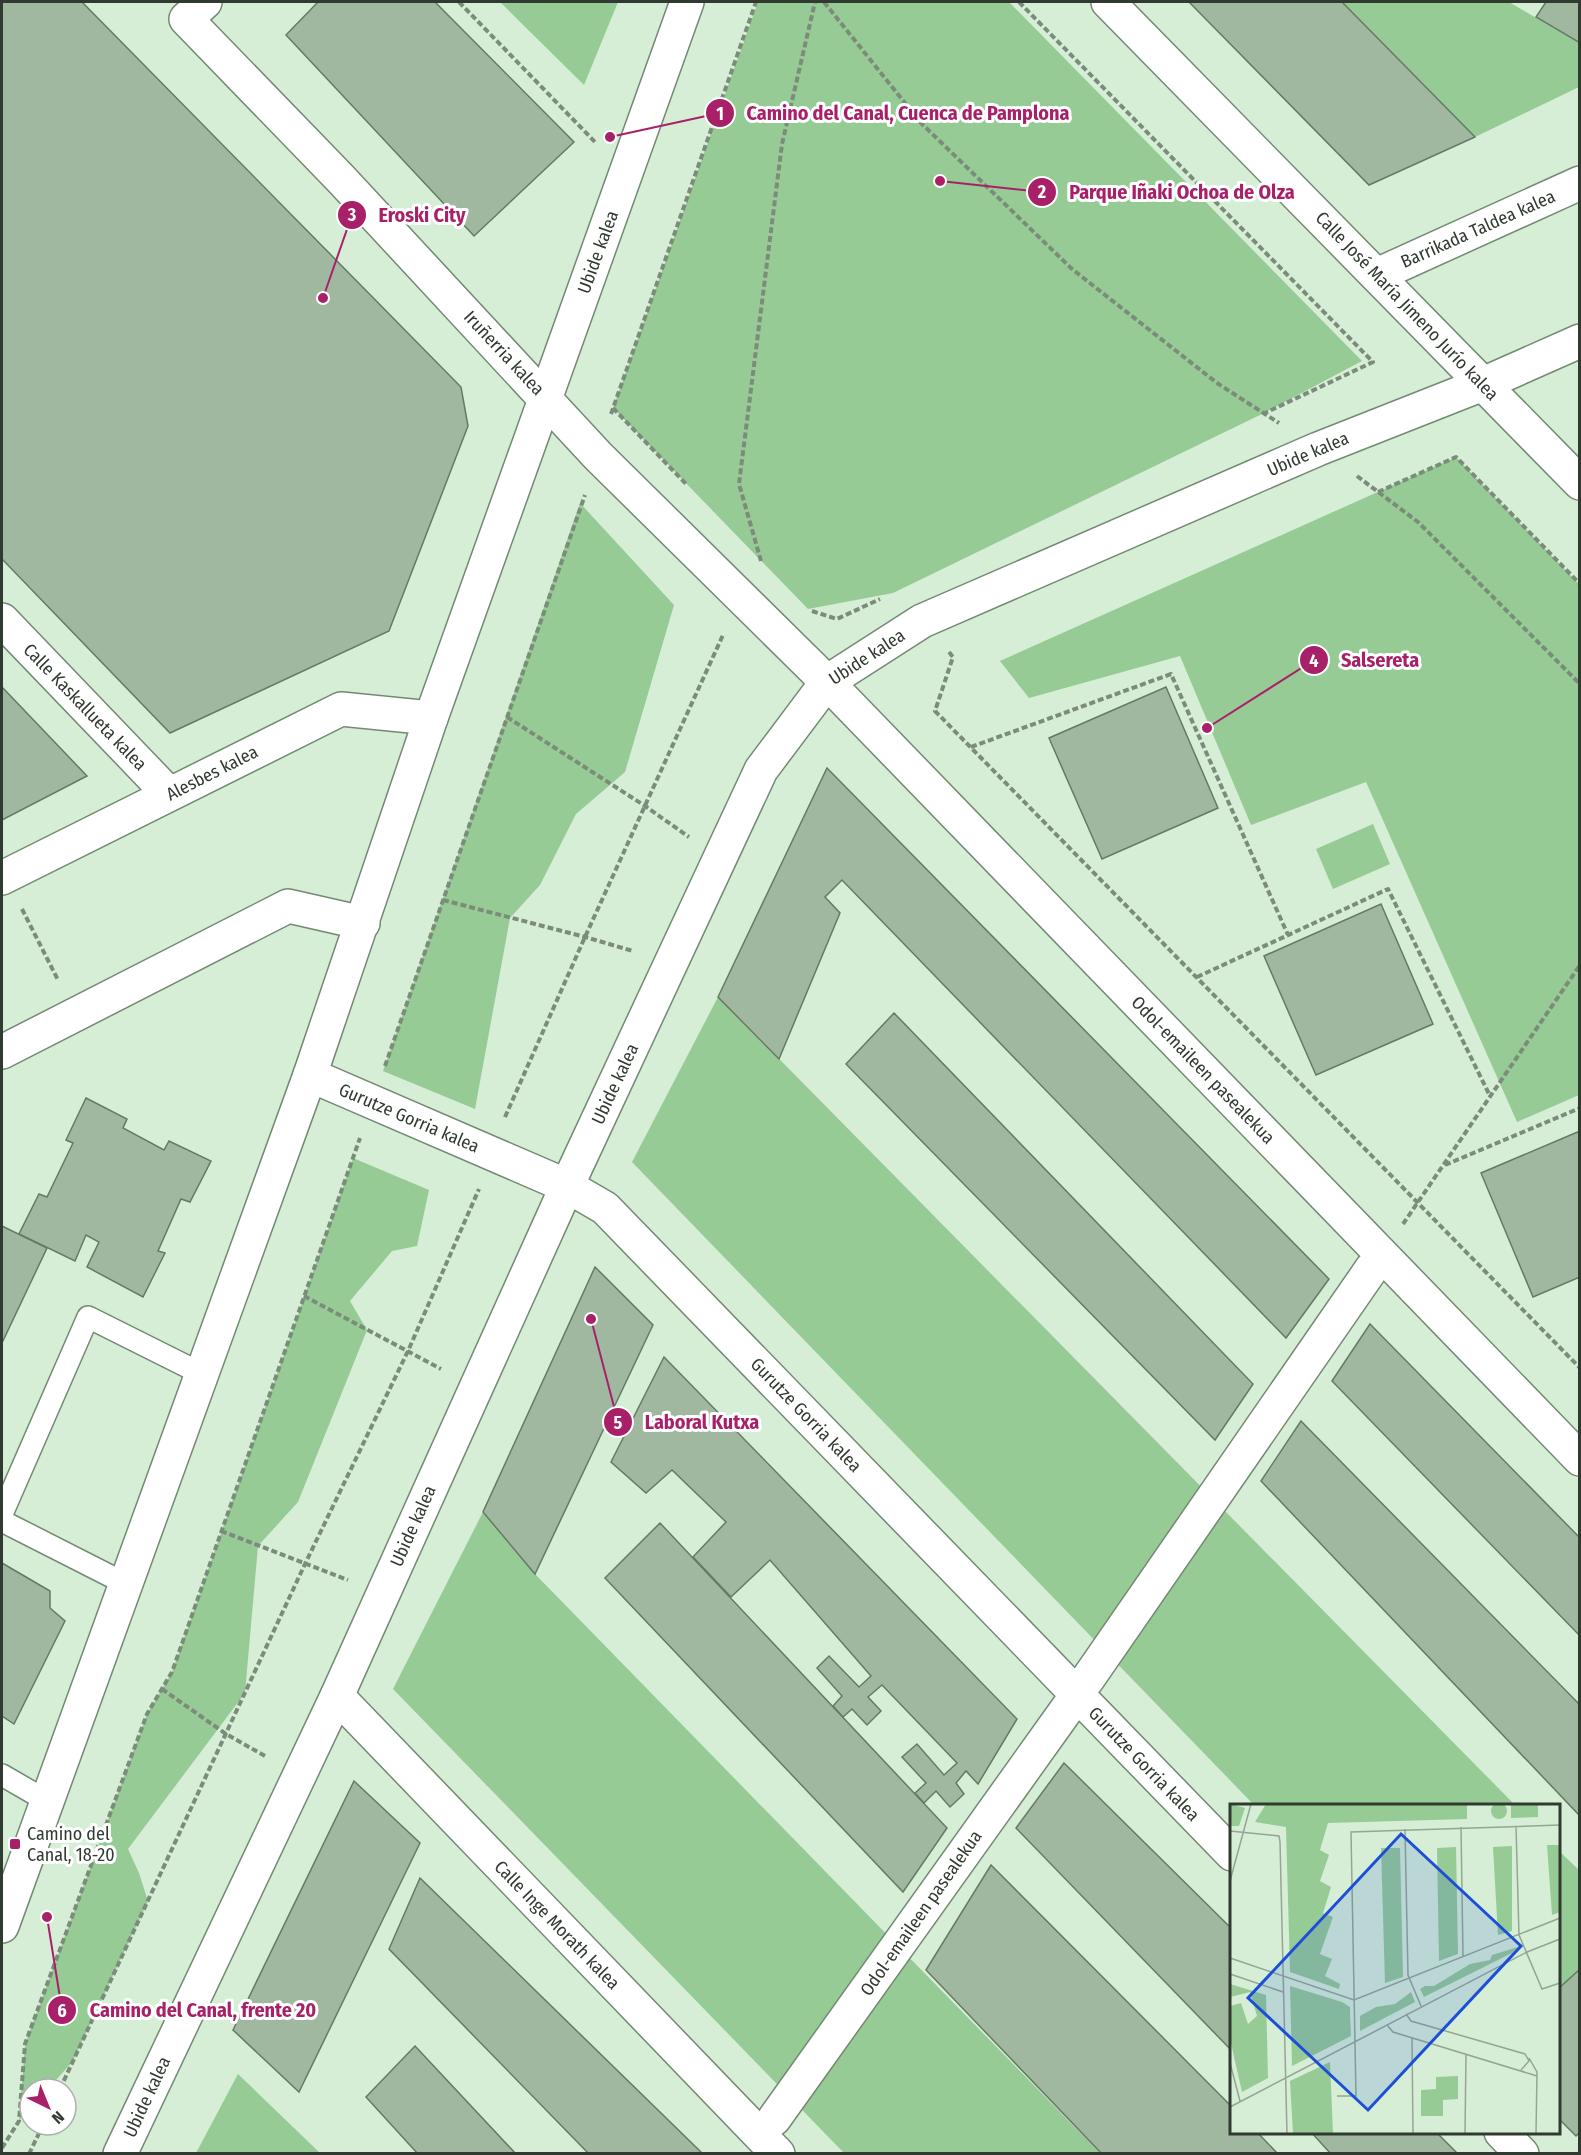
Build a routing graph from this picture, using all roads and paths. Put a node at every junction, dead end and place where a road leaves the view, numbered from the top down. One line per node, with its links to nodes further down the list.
1 (459, 2): 9 (path)
2 (687, 2): 9 (street, Ubide kalea)
3 (756, 2): 15 (path)
4 (815, 2): 24 (path)
5 (824, 2): 16 (path)
6 (1019, 2): 16 (path)
7 (1108, 2): 11 (street, Calle José María Jimeno Jurío kalea)
8 (187, 7): 14 (street, Iruñerria kalea)
9 (626, 173): 14 (street, Ubide kalea)
10 (1580, 183): 11 (street, Barrikada Taldea kalea)
11 (1377, 275): 13 (street, Calle José María Jimeno Jurío kalea)
12 (1580, 340): 13 (street)
13 (1483, 384): 18 (street, Ubide kalea); 19 (street, Calle José María Jimeno Jurío kalea)
14 (546, 399): 27 (street, Iruñerria kalea); 34 (street, Ubide kalea)
15 (613, 408): 17 (path); 20 (path)
16 (1264, 413): 18 (path)
17 (610, 417)
18 (1318, 449): 22 (path); 30 (street, Ubide kalea)
19 (1580, 483)
20 (687, 485)
21 (587, 488): 33 (path)
22 (1378, 492): 26 (path); 32 (path)
23 (752, 553): 24 (path)
24 (761, 562): 25 (path); 27 (path)
25 (769, 570)
26 (1580, 584)
27 (742, 598): 31 (street, Iruñerria kalea); 37 (path)
28 (808, 609): 30 (path)
29 (2, 620): 36 (street, Calle Kaskallueta kalea)
30 (922, 621): 31 (street, Ubide kalea); 35 (path)
31 (827, 682): 38 (street, Ubide kalea); 65 (street, Odol-emaileen pasealekua)
32 (1580, 684)
33 (507, 717): 37 (path); 40 (path)
34 (431, 718): 36 (street, Alesbes kalea); 41 (street, Ubide kalea)
35 (971, 747): 42 (path); 46 (path)
36 (169, 794): 39 (street, Alesbes kalea)
37 (645, 806): 38 (path); 43 (path)
38 (719, 858): 44 (street, Ubide kalea)
39 (3, 877): 47 (path)
40 (443, 900): 43 (path); 49 (path)
41 (363, 923): 47 (street); 50 (street, Ubide kalea)
42 (1288, 935): 46 (path); 51 (path)
43 (585, 937): 44 (path); 54 (path)
44 (671, 963): 56 (street, Ubide kalea)
45 (1580, 965): 51 (path)
46 (1197, 977): 57 (path)
47 (76, 1014): 48 (street)
48 (2, 1053)
49 (383, 1071)
50 (310, 1076): 54 (street, Gurutze Gorria kalea); 63 (street, Ubide kalea)
51 (1490, 1096): 55 (path)
52 (1580, 1108): 55 (path)
53 (360, 1137): 60 (path)
54 (492, 1154): 56 (street, Gurutze Gorria kalea); 61 (path)
55 (1442, 1166): 57 (path)
56 (567, 1185): 64 (street, Ubide kalea); 78 (street, Gurutze Gorria kalea)
57 (1418, 1202): 58 (path); 62 (path)
58 (1400, 1228)
59 (1372, 1269): 81 (street, Odol-emaileen pasealekua)
60 (304, 1296): 61 (path); 68 (path)
61 (408, 1351): 64 (path); 69 (path)
62 (1580, 1368)
63 (202, 1374): 66 (lane); 70 (street, Ubide kalea)
64 (476, 1388): 71 (street, Ubide kalea)
65 (1580, 1459)
66 (2, 1514)
67 (2, 1521): 70 (lane)
68 (221, 1532): 69 (path); 72 (path)
69 (305, 1564): 71 (path); 74 (path)
70 (126, 1584): 77 (street, Ubide kalea)
71 (383, 1592): 73 (street, Ubide kalea)
72 (162, 1689): 74 (path); 84 (path)
73 (337, 1696): 76 (street, Ubide kalea); 85 (street, Calle Inge Morath kalea)
74 (226, 1734): 76 (path); 80 (path)
75 (2, 1776): 77 (lane)
76 (299, 1776): 87 (street, Ubide kalea)
77 (47, 1801): 79 (street, Ubide kalea)
78 (1230, 1852)
79 (2, 1926)
80 (66, 2077)
81 (774, 2119)
82 (1502, 2134): 88 (street)
83 (37, 2137): 86 (path)
84 (2, 2148)
85 (760, 2152)
86 (29, 2154)
87 (120, 2154)
88 (1522, 2154)

